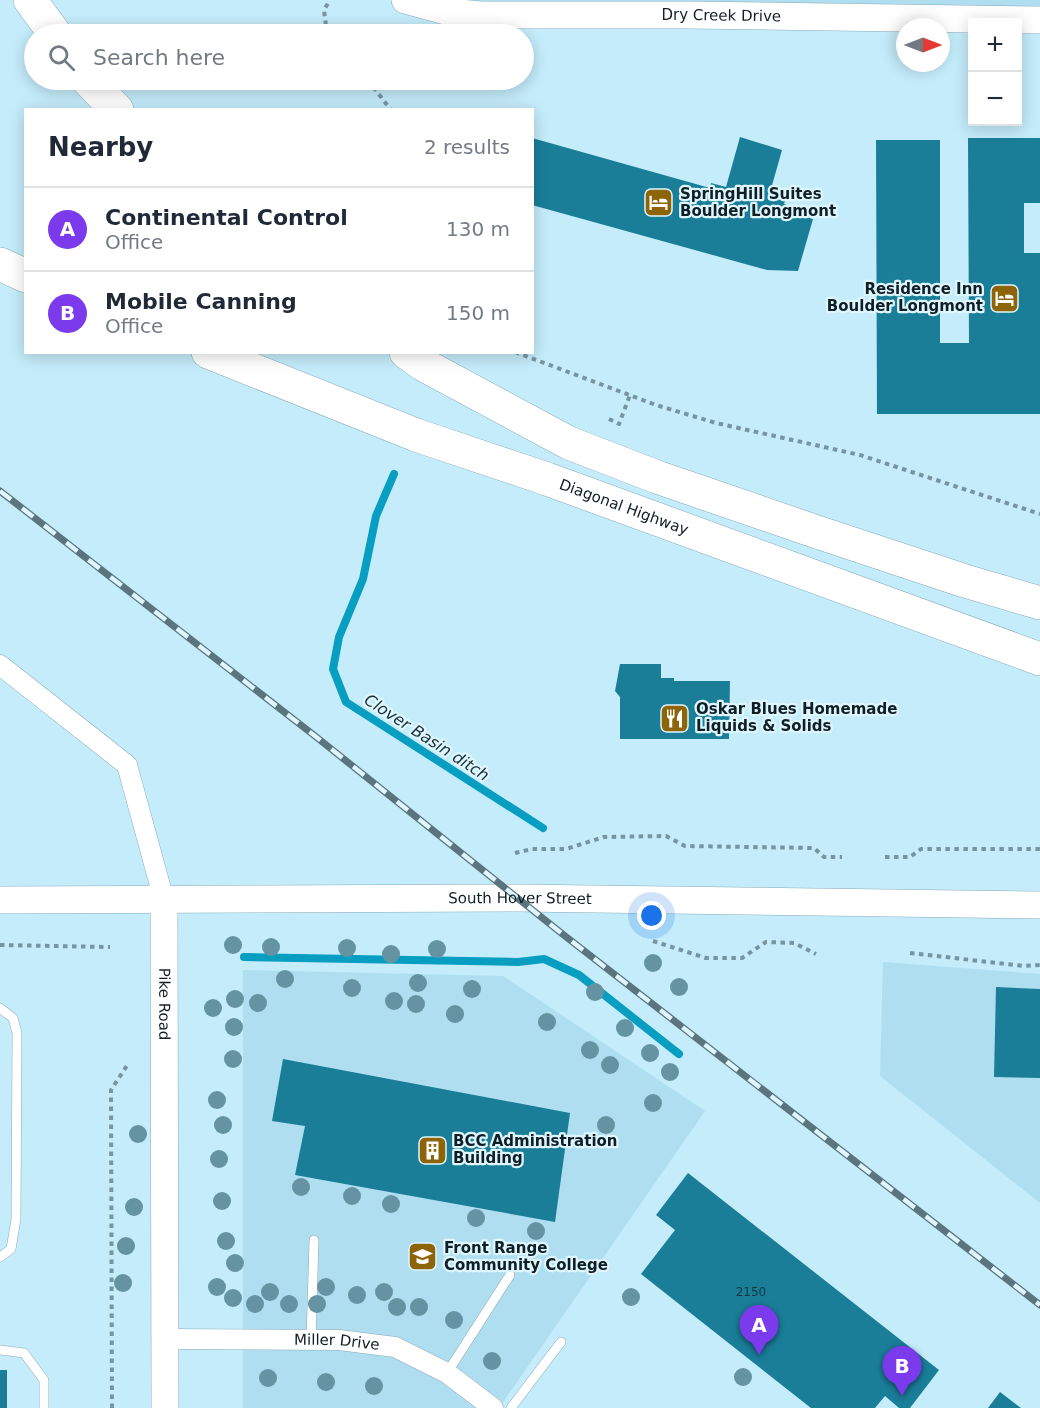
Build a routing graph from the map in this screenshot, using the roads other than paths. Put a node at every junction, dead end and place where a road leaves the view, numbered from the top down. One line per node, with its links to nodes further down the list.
1 (30, 0): 4 (highway)
2 (405, 0): 3 (main road, Dry Creek Drive)
3 (1040, 20)
4 (48, 24)
5 (98, 90): 6 (highway)
6 (115, 108)
7 (0, 264): 8 (highway)
8 (24, 275)
9 (213, 354): 12 (highway, Diagonal Highway)
10 (409, 354): 11 (highway)
11 (1040, 603)
12 (1040, 659)
13 (0, 665): 15 (street, Pike Road)
14 (0, 900): 15 (main road, South Hover Street)
15 (164, 900): 16 (main road, South Hover Street); 21 (main road, Pike Road)
16 (1040, 904)
17 (0, 1008): 19 (lane)
18 (314, 1240): 22 (lane)
19 (0, 1257)
20 (510, 1275): 25 (lane)
21 (165, 1339): 22 (street, Miller Drive); 27 (main road, Pike Road)
22 (311, 1340): 25 (street, Miller Drive)
23 (561, 1342): 29 (lane)
24 (0, 1350): 26 (lane)
25 (447, 1373): 28 (street, Miller Drive)
26 (44, 1408)
27 (165, 1408)
28 (493, 1408)
29 (511, 1408)

